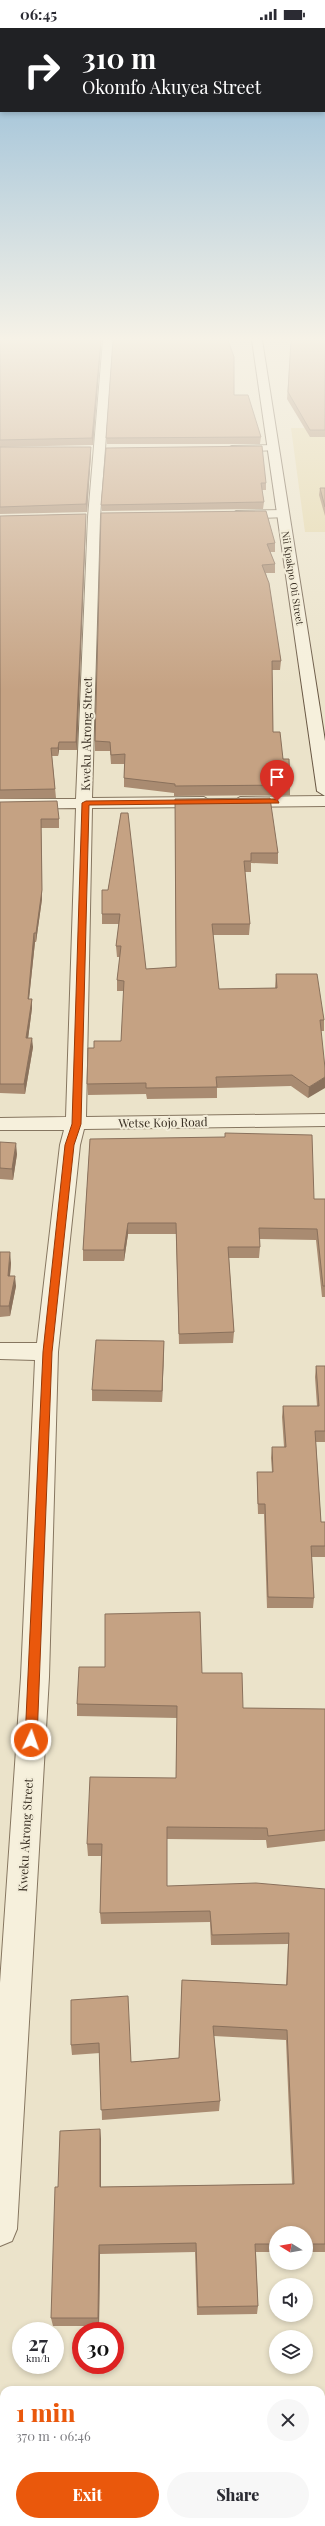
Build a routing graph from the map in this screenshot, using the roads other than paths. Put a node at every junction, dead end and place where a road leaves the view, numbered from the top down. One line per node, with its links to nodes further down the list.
1 (100, 457): 7 (street, Kweku Akrong Street)
2 (274, 457): 3 (street, Nii Kpakpo Oti Street)
3 (283, 514): 4 (street); 5 (street, Nii Kpakpo Oti Street)
4 (220, 515)
5 (325, 791)
6 (325, 801): 7 (street)
7 (86, 803): 8 (street); 11 (street, Kweku Akrong Street)
8 (0, 804)
9 (325, 1120): 11 (street, Wetse Kojo Road)
10 (0, 1124): 11 (street, Wetse Kojo Road)
11 (76, 1124): 13 (street, Kweku Akrong Street)
12 (0, 1351): 13 (street)
13 (47, 1352): 14 (street, Kweku Akrong Street)
14 (5, 2087): 15 (street, Kweku Akrong Street)
15 (0, 2229)

